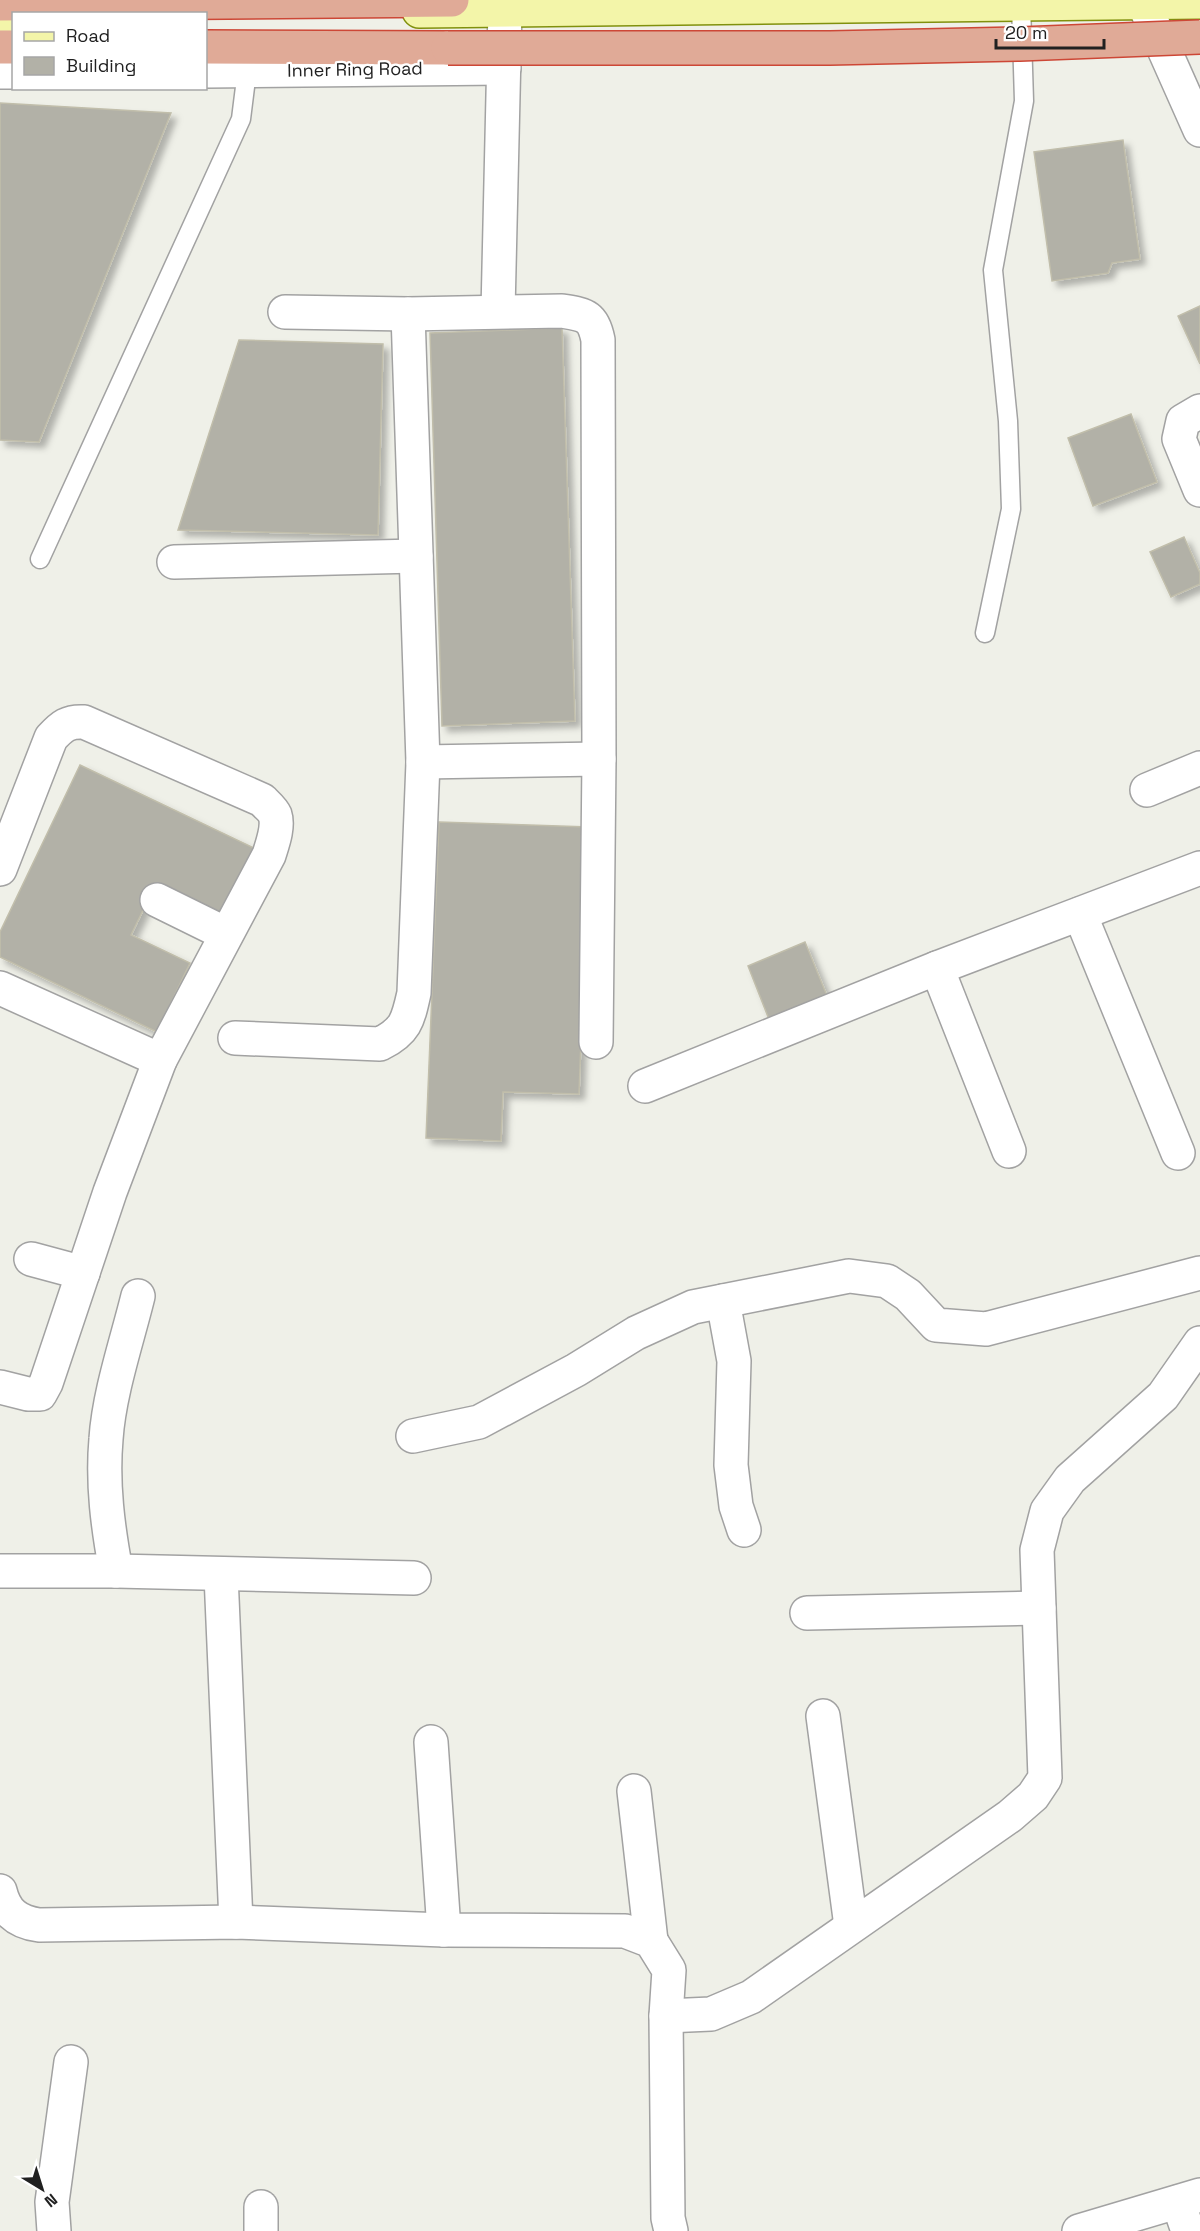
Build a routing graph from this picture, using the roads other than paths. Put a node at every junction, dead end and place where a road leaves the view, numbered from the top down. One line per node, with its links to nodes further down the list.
1 (452, 0): 4 (highway)
2 (1143, 2): 3 (main road); 5 (main road); 13 (street)
3 (1200, 2)
4 (0, 4)
5 (1021, 4): 6 (main road); 22 (lane)
6 (513, 9): 7 (main road); 10 (street); 14 (street)
7 (207, 16)
8 (1200, 37): 10 (highway, bridge)
9 (207, 47): 10 (highway, bridge)
10 (504, 58): 12 (street, Inner Ring Road); 14 (street)
11 (207, 71): 12 (street, Inner Ring Road)
12 (247, 71): 20 (lane)
13 (1200, 130)
14 (508, 311): 16 (street); 23 (street)
15 (285, 312): 16 (street)
16 (408, 314): 19 (street)
17 (1200, 411): 18 (street)
18 (1200, 490)
19 (416, 556): 21 (street); 24 (street)
20 (40, 559)
21 (174, 562)
22 (985, 633)
23 (599, 759): 24 (street); 35 (street)
24 (423, 762): 34 (street)
25 (1200, 768): 26 (street)
26 (1147, 790)
27 (1200, 868): 30 (street)
28 (0, 869): 31 (street)
29 (157, 900): 31 (street)
30 (1080, 914): 32 (street); 39 (street)
31 (226, 934): 36 (street)
32 (937, 968): 37 (street); 38 (street)
33 (0, 988): 36 (street)
34 (235, 1038)
35 (596, 1042)
36 (160, 1060): 41 (street)
37 (645, 1086)
38 (1009, 1151)
39 (1178, 1153)
40 (31, 1259): 41 (street)
41 (83, 1273): 46 (street)
42 (1200, 1273): 44 (street)
43 (138, 1296): 50 (street)
44 (723, 1301): 47 (street); 48 (street)
45 (1200, 1343): 53 (street)
46 (0, 1387)
47 (413, 1436)
48 (744, 1530)
49 (0, 1571): 50 (street)
50 (116, 1571): 51 (street)
51 (221, 1575): 52 (street); 59 (street)
52 (414, 1578)
53 (1039, 1608): 54 (street); 60 (street)
54 (807, 1613)
55 (823, 1716): 60 (street)
56 (431, 1742): 61 (street)
57 (634, 1791): 62 (street)
58 (0, 1891): 59 (street)
59 (236, 1922): 61 (street)
60 (850, 1926): 63 (street)
61 (444, 1930): 62 (street)
62 (651, 1941): 63 (street)
63 (666, 2016): 67 (street)
64 (72, 2062): 66 (street)
65 (1189, 2209): 68 (street)
66 (54, 2231)
67 (671, 2231)
68 (1079, 2231)

